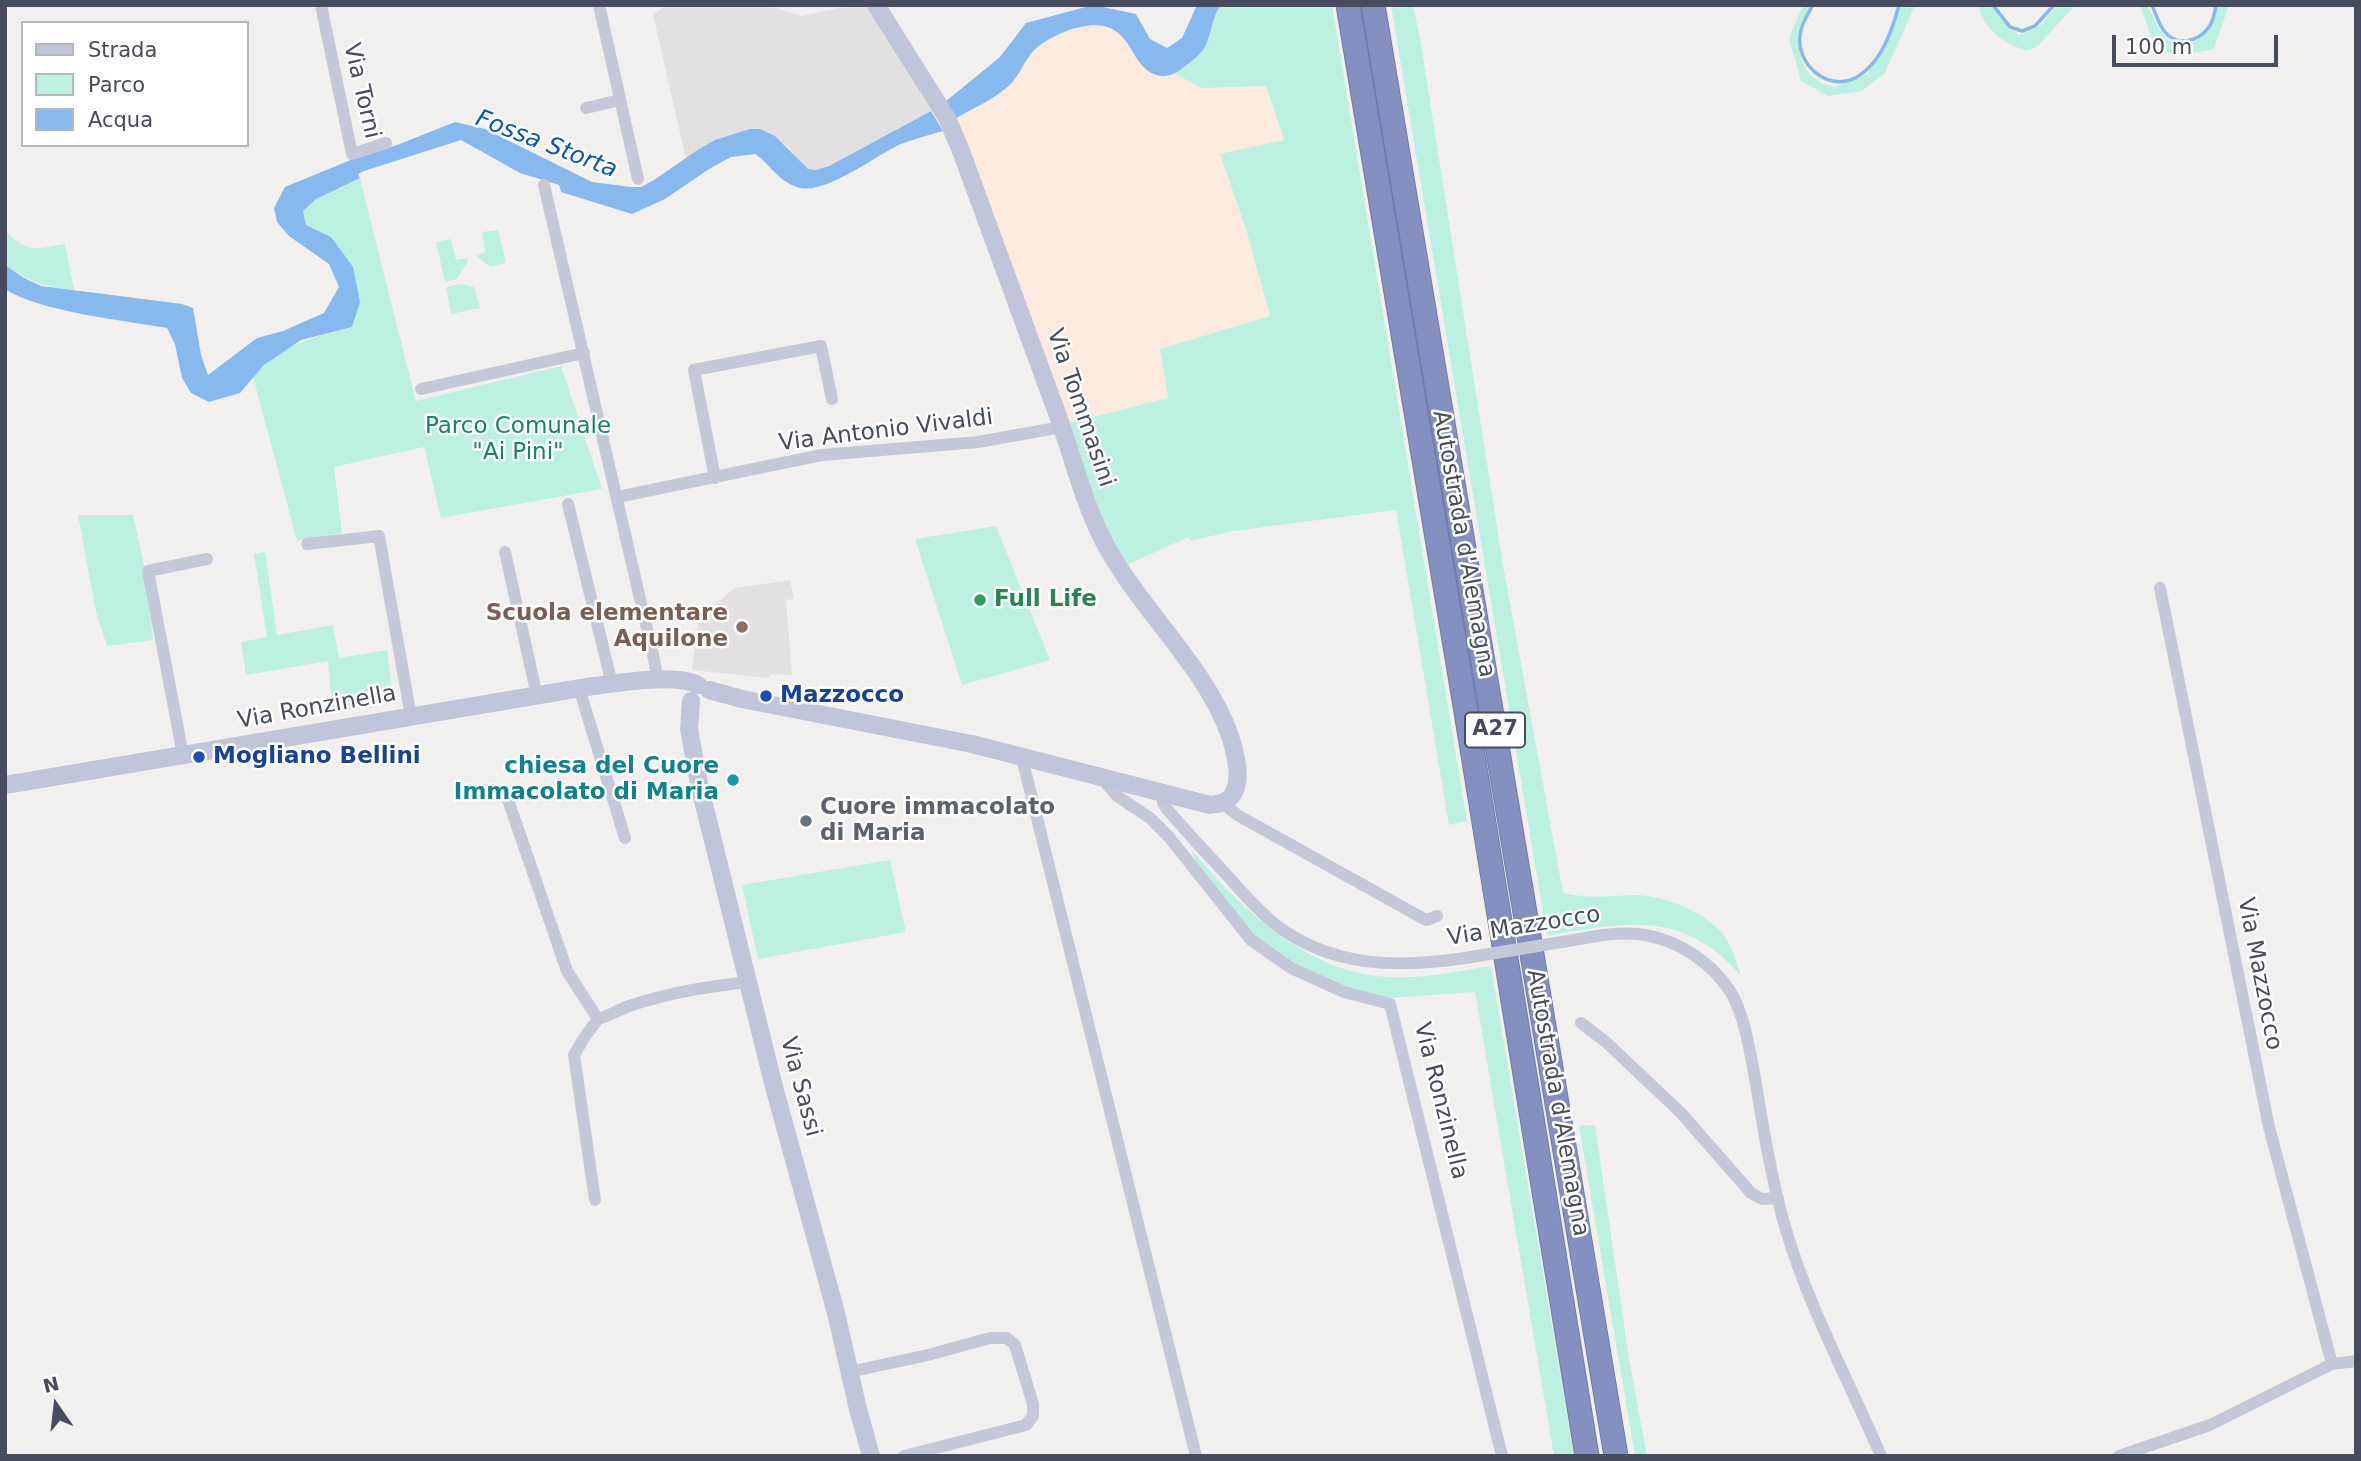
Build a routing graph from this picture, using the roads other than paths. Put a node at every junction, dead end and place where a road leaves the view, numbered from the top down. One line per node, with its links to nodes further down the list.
1 (321, 5): 8 (street, Via Torni)
2 (599, 5): 6 (street)
3 (876, 5): 14 (street, Via Tommasini)
4 (1348, 5): 49 (highway, Autostrada d'Alemagna / A27)
5 (1373, 5): 50 (highway, Autostrada d'Alemagna / A27)
6 (620, 100): 7 (street); 9 (street)
7 (586, 108)
8 (386, 143)
9 (638, 179)
10 (544, 185): 11 (street)
11 (584, 353): 12 (street); 16 (street)
12 (421, 389)
13 (832, 399): 15 (street, Via Antonio Vivaldi)
14 (1062, 427): 15 (street, Via Antonio Vivaldi); 34 (street, Via Tommasini)
15 (715, 478): 16 (street, Via Antonio Vivaldi)
16 (617, 497): 23 (street)
17 (568, 505): 22 (street)
18 (307, 544): 27 (street)
19 (505, 552): 25 (street)
20 (207, 559): 28 (street)
21 (2160, 588): 43 (street, Via Mazzocco)
22 (612, 684): 23 (street, Via Ronzinella); 24 (street, Via Ronzinella)
23 (665, 685): 26 (street, Via Ronzinella)
24 (579, 688): 25 (street, Via Ronzinella); 35 (street)
25 (537, 696): 27 (street, Via Ronzinella)
26 (700, 697): 29 (street, Via Ronzinella); 37 (street, Via Sassi)
27 (411, 717): 28 (street, Via Ronzinella)
28 (183, 755): 31 (street, Via Ronzinella)
29 (1022, 758): 30 (street, Via Ronzinella); 47 (street)
30 (1100, 776): 33 (street, Via Ronzinella); 48 (street, Via Ronzinella)
31 (5, 785)
32 (505, 791): 38 (street)
33 (1164, 794): 34 (street, Via Ronzinella); 40 (street, Via Mazzocco, bridge)
34 (1216, 804): 36 (street, Via Ronzinella)
35 (625, 838)
36 (1437, 916)
37 (748, 982): 38 (street); 44 (street, Via Sassi)
38 (598, 1019): 41 (street)
39 (1581, 1023): 40 (street)
40 (1778, 1198): 51 (street, Via Mazzocco)
41 (595, 1200)
42 (2356, 1361): 43 (street)
43 (2332, 1364): 52 (street)
44 (849, 1372): 45 (street, Via Sassi); 46 (street)
45 (871, 1456)
46 (904, 1456)
47 (1196, 1456)
48 (1502, 1456)
49 (1587, 1456)
50 (1616, 1456)
51 (1881, 1456)
52 (2119, 1456)

